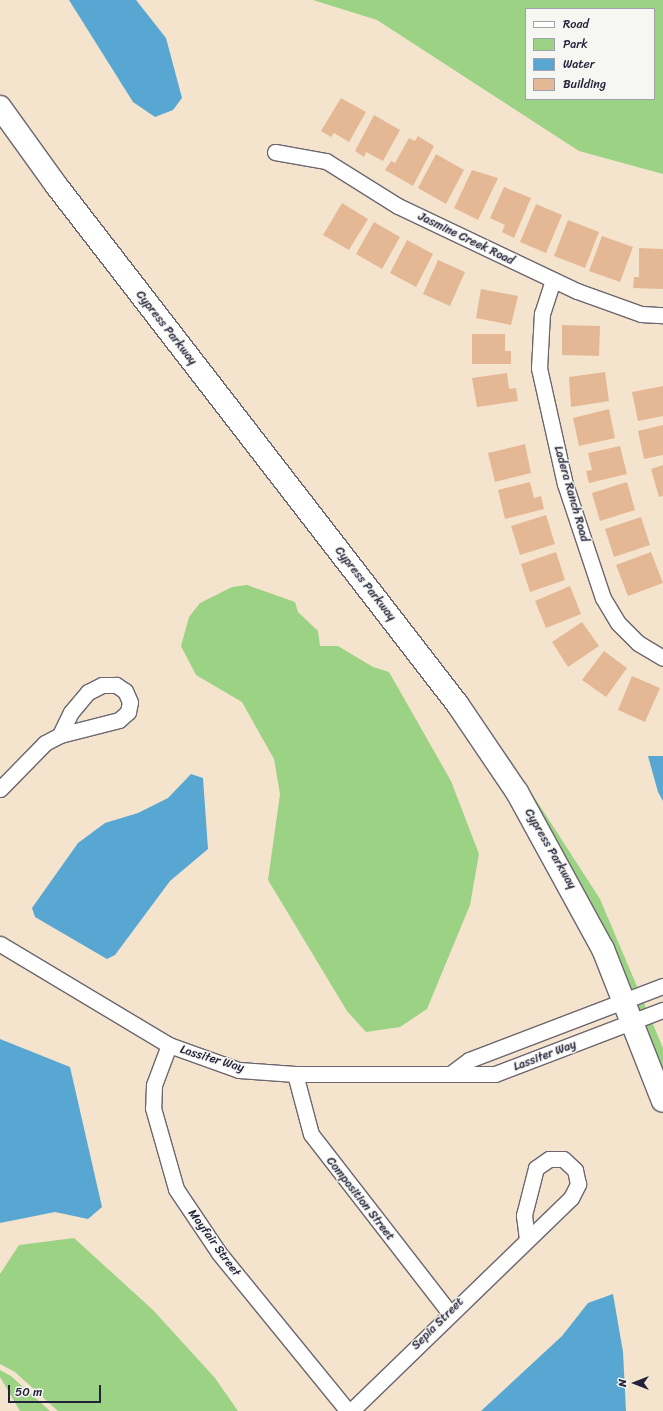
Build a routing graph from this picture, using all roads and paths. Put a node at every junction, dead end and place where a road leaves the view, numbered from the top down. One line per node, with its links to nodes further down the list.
1 (0, 107): 10 (main road, Cypress Parkway)
2 (275, 152): 3 (street, Jasmine Creek Road)
3 (553, 280): 4 (street, Jasmine Creek Road); 5 (street, Ladera Ranch Road)
4 (663, 315)
5 (663, 658)
6 (60, 735): 7 (street)
7 (0, 789)
8 (0, 944): 13 (street, Lassiter Way)
9 (663, 986): 10 (street, Lassiter Way)
10 (626, 1001): 12 (main road, Cypress Parkway); 14 (street, Lassiter Way)
11 (663, 1010): 12 (street, Lassiter Way)
12 (634, 1021): 14 (street, Lassiter Way); 16 (main road, Cypress Parkway)
13 (169, 1045): 15 (street, Lassiter Way); 19 (street, Mayfair Street)
14 (453, 1072): 15 (street, Lassiter Way)
15 (295, 1074): 18 (street, Composition Street)
16 (663, 1101)
17 (527, 1238): 17 (street, Sepia Street); 18 (street, Sepia Street)
18 (449, 1312): 19 (street, Sepia Street)
19 (350, 1411)

